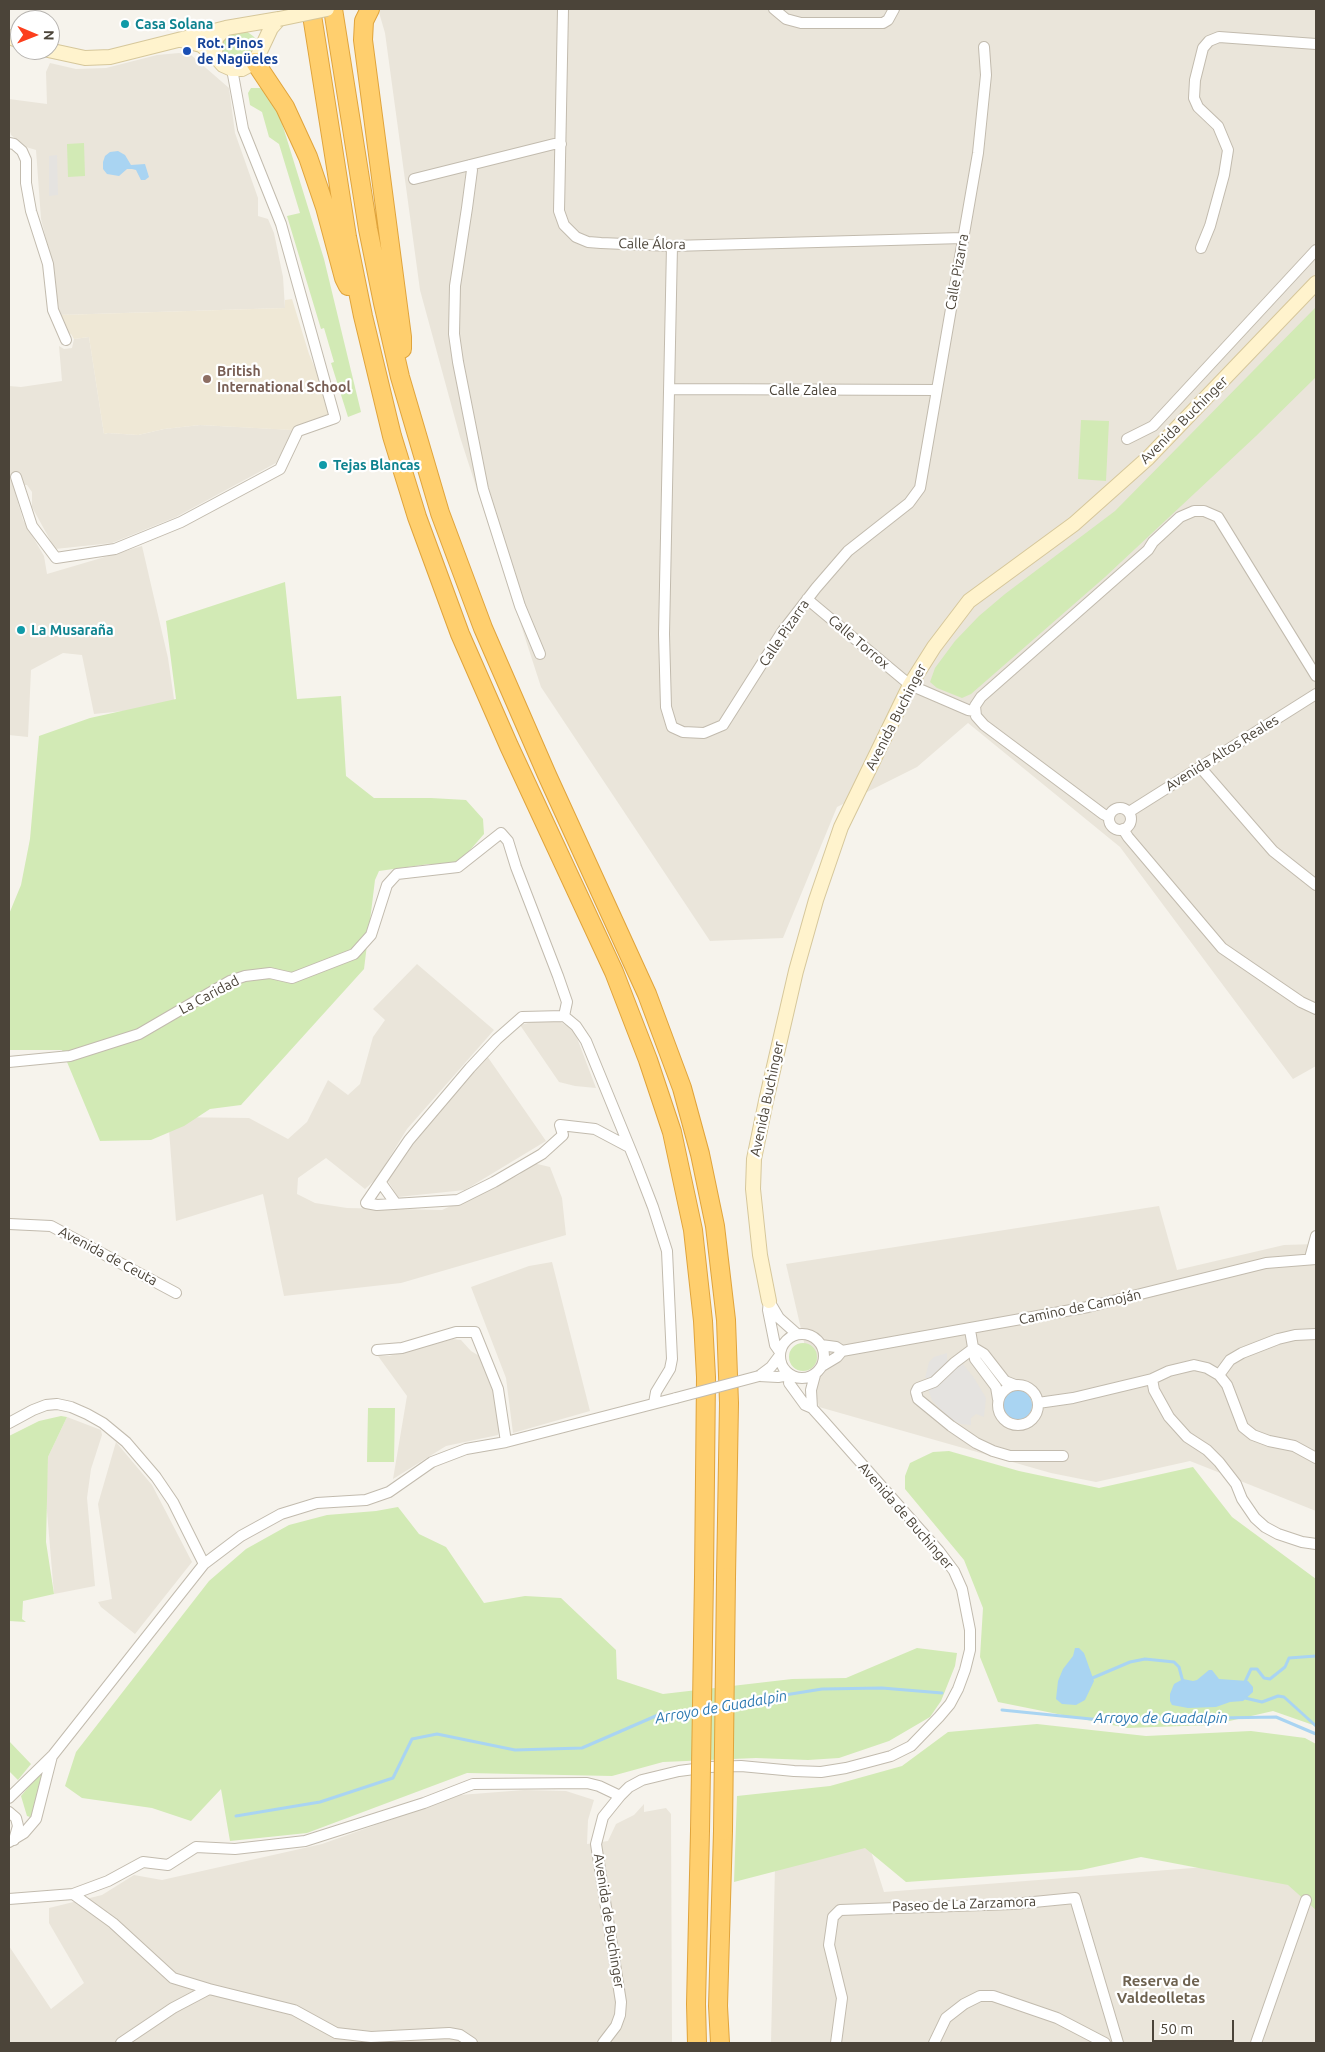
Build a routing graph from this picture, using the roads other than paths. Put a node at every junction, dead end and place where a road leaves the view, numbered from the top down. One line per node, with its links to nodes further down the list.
1 (311, 9): 26 (highway)
2 (327, 9): 8 (street, bridge)
3 (333, 9): 28 (highway)
4 (370, 9): 28 (highway)
5 (563, 9): 18 (street, Calle Álora)
6 (774, 9): 7 (street)
7 (894, 9)
8 (279, 19): 9 (street); 14 (street)
9 (233, 27): 10 (street); 14 (street); 15 (street)
10 (178, 39): 13 (street); 15 (street)
11 (1316, 44): 23 (street)
12 (984, 48): 21 (street, Calle Pizarra)
13 (60, 53)
14 (258, 55): 16 (street); 26 (highway)
15 (216, 56): 16 (street)
16 (232, 69): 32 (street)
17 (9, 143): 27 (street)
18 (561, 144): 19 (street); 22 (street, Calle Álora)
19 (470, 165): 20 (street); 34 (street)
20 (414, 179)
21 (963, 238): 22 (street, Calle Álora); 30 (street, Calle Pizarra)
22 (672, 246): 29 (street, Calle Pizarra)
23 (1201, 248)
24 (1316, 250): 31 (street)
25 (1316, 283): 36 (street, Avenida Buchinger)
26 (362, 316): 92 (highway, bridge)
27 (66, 340)
28 (400, 378): 93 (highway, bridge)
29 (669, 389): 30 (street, Calle Zalea); 33 (street, Calle Pizarra)
30 (937, 390): 33 (street, Calle Pizarra)
31 (1127, 440)
32 (16, 477)
33 (807, 599): 36 (street, Calle Torrox)
34 (540, 654)
35 (1316, 676): 38 (street)
36 (910, 685): 38 (street, Calle Torrox); 54 (street, Avenida Buchinger)
37 (1316, 694): 39 (street, Avenida Altos Reales)
38 (975, 711): 41 (street)
39 (1200, 767): 40 (street, Avenida Altos Reales); 43 (street)
40 (1128, 812): 41 (street); 42 (street)
41 (1109, 817): 42 (street)
42 (1123, 829): 44 (street)
43 (1316, 885)
44 (1316, 1009)
45 (564, 1016): 46 (street, La Caridad); 47 (street); 48 (street)
46 (9, 1062)
47 (629, 1147): 49 (street); 71 (street)
48 (381, 1183): 49 (street); 49 (street)
49 (396, 1204)
50 (9, 1224): 53 (street, Avenida de Ceuta)
51 (1316, 1236): 52 (street)
52 (1313, 1258): 55 (street, Camino de Camoján)
53 (176, 1293)
54 (769, 1301): 56 (street, Avenida Buchinger); 62 (street, Avenida Buchinger)
55 (970, 1330): 59 (street); 61 (street, Camino de Camoján)
56 (797, 1334): 58 (street); 62 (street)
57 (1316, 1334): 66 (street)
58 (821, 1345): 61 (street, Camino de Camoján); 63 (street)
59 (974, 1348): 69 (street); 70 (street); 76 (street)
60 (377, 1350): 75 (street)
61 (842, 1352): 63 (street, Camino de Camoján)
62 (780, 1353): 65 (street); 67 (street)
63 (822, 1366): 64 (street)
64 (815, 1374): 65 (street); 73 (street)
65 (790, 1375): 67 (street); 73 (street, Avenida de Buchinger)
66 (1219, 1375): 68 (street); 77 (street)
67 (759, 1376): 71 (street, bridge)
68 (1152, 1379): 72 (street); 78 (street)
69 (1015, 1385): 70 (street); 72 (street)
70 (998, 1399): 72 (street)
71 (654, 1403): 75 (street)
72 (1038, 1403)
73 (812, 1408): 81 (street, Avenida de Buchinger)
74 (9, 1423): 79 (street)
75 (506, 1442): 79 (street)
76 (1063, 1456)
77 (1316, 1458)
78 (1316, 1544)
79 (204, 1564): 80 (street)
80 (53, 1755): 82 (street); 84 (street)
81 (620, 1796): 85 (street); 91 (street, Avenida de Buchinger)
82 (9, 1798)
83 (9, 1812): 84 (street)
84 (11, 1841)
85 (73, 1894): 86 (street); 88 (street)
86 (9, 1899)
87 (1306, 1900): 98 (street)
88 (209, 1988): 89 (street); 90 (street)
89 (121, 2043)
90 (472, 2043)
91 (603, 2043)
92 (698, 2043)
93 (720, 2043)
94 (836, 2043): 97 (street, Paseo de La Zarzamora)
95 (934, 2043): 96 (street)
96 (1105, 2043)
97 (1118, 2043)
98 (1256, 2043)

